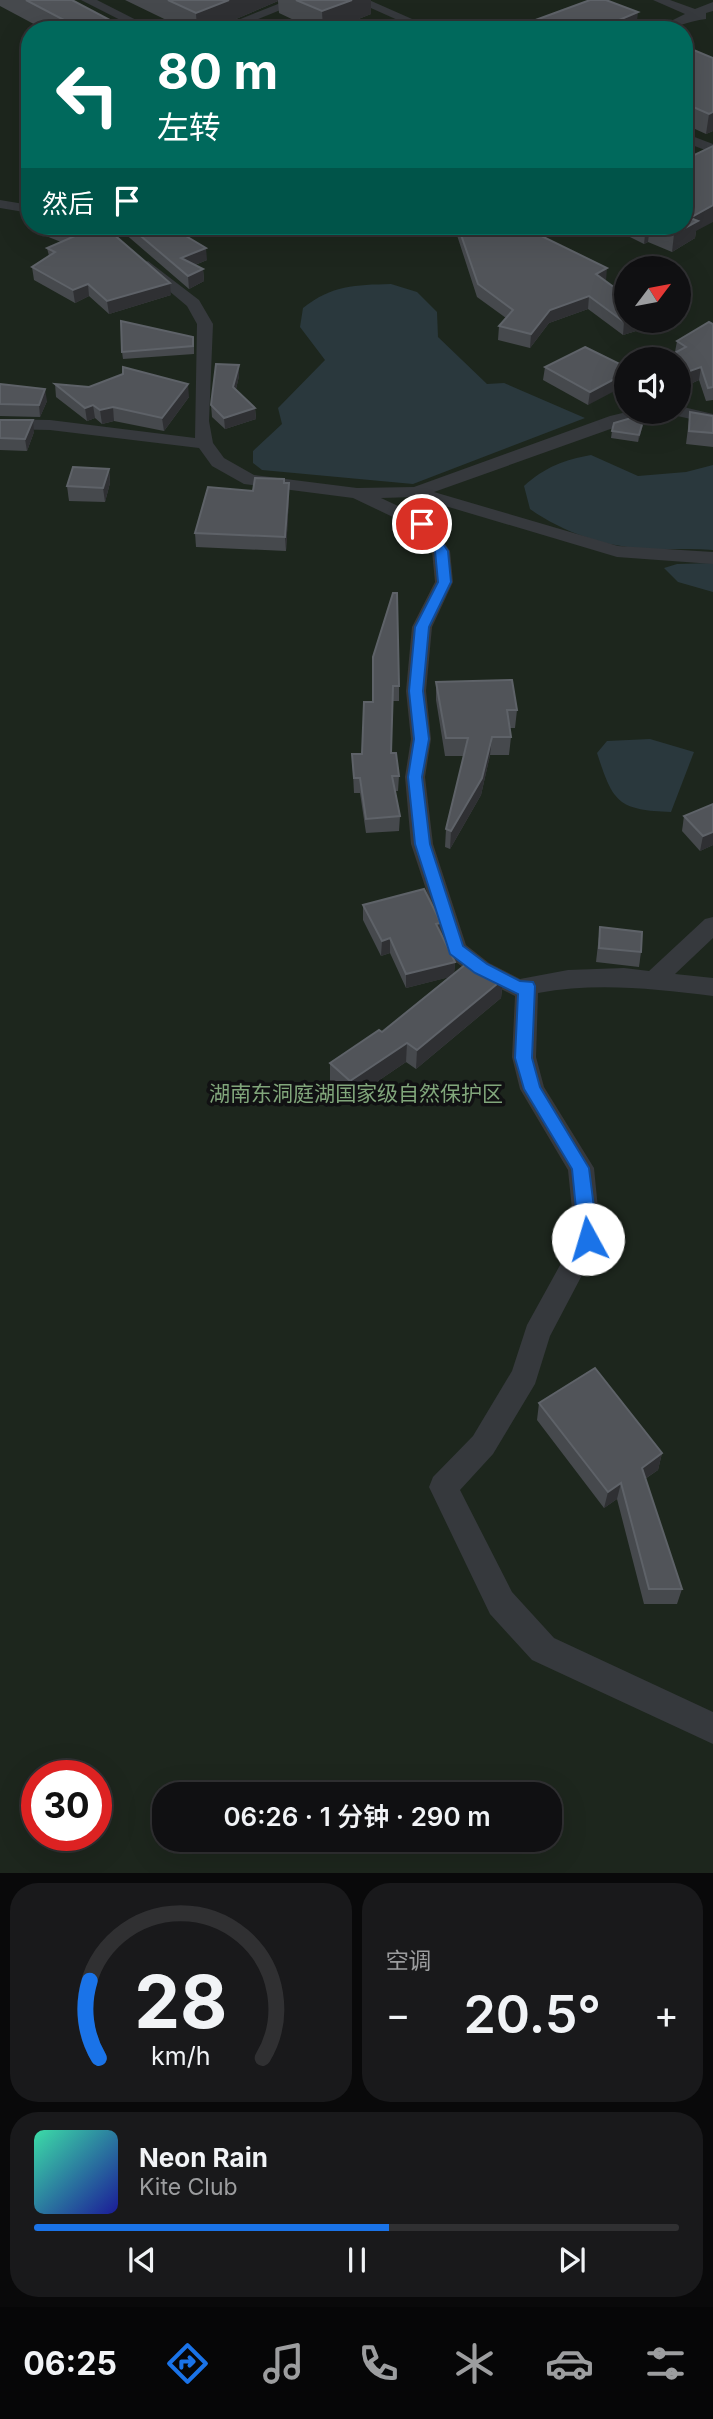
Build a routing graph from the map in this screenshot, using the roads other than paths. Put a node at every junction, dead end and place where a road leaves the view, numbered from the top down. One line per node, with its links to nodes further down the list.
1 (87, 0): 8 (street)
2 (299, 0): 9 (street)
3 (359, 0): 10 (street)
4 (659, 0): 6 (street)
5 (713, 6): 6 (street)
6 (696, 14): 7 (street); 11 (street)
7 (713, 20)
8 (131, 21)
9 (243, 21)
10 (409, 21)
11 (680, 21)
12 (693, 143): 13 (street)
13 (710, 153)
14 (0, 204): 15 (street)
15 (21, 208)
16 (133, 251): 21 (street)
17 (691, 414): 18 (street)
18 (713, 419)
19 (614, 421): 22 (street)
20 (0, 424): 21 (street)
21 (204, 444): 23 (street)
22 (416, 492): 23 (street); 24 (street)
23 (357, 493): 27 (street)
24 (713, 558)
25 (713, 925): 26 (street)
26 (654, 981): 27 (street); 28 (street)
27 (527, 986): 29 (street)
28 (713, 987)
29 (713, 1728)

